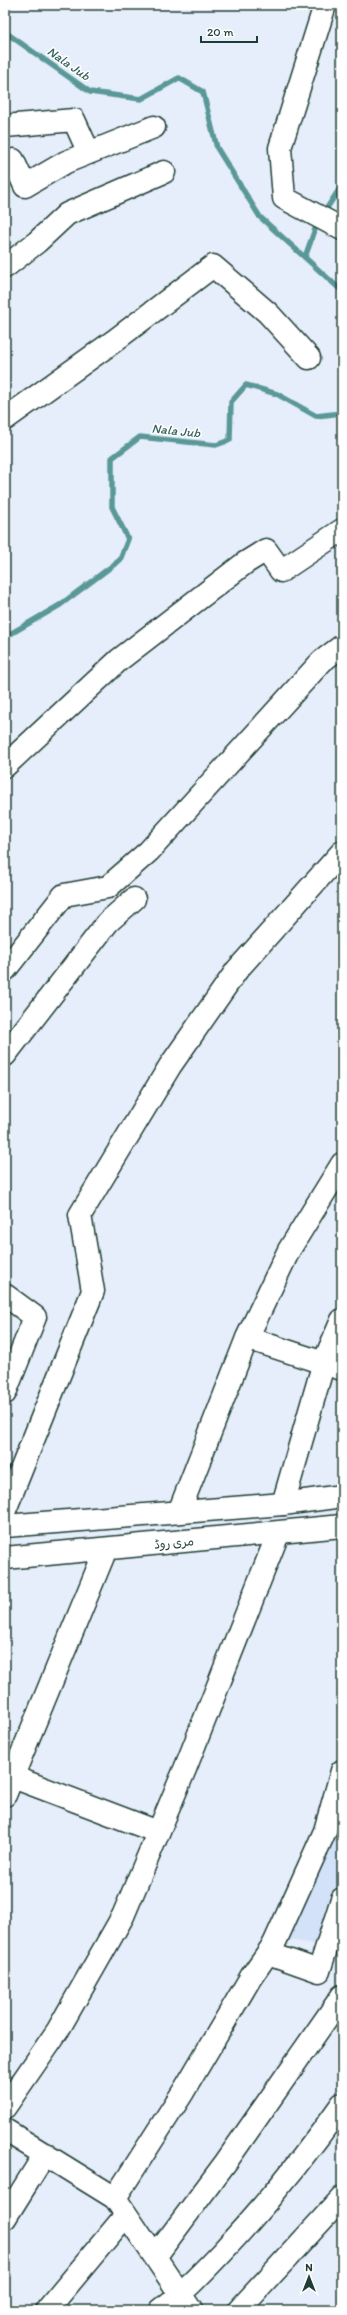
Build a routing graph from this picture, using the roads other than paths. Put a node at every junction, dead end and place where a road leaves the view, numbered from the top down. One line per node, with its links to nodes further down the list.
1 (325, 5): 7 (street)
2 (5, 126): 4 (street)
3 (154, 127): 4 (street)
4 (89, 153): 5 (street)
5 (5, 167)
6 (164, 172): 8 (street)
7 (342, 229)
8 (5, 267)
9 (309, 358): 10 (street)
10 (5, 419)
11 (342, 530): 13 (street)
12 (342, 646): 16 (street)
13 (5, 766)
14 (342, 852): 27 (street)
15 (134, 899): 17 (street)
16 (5, 970)
17 (5, 1056)
18 (342, 1164): 21 (street)
19 (5, 1295): 22 (street)
20 (342, 1320): 23 (street)
21 (247, 1338): 23 (street); 28 (street)
22 (12, 1360): 24 (street)
23 (333, 1366): 26 (street)
24 (5, 1393)
25 (342, 1496): 26 (street)
26 (283, 1504): 28 (street)
27 (5, 1510)
28 (179, 1512): 29 (street)
29 (5, 1526)
30 (342, 1526): 31 (street, مری روڈ)
31 (278, 1534): 32 (street, مری روڈ); 36 (street)
32 (106, 1549): 33 (street, مری روڈ); 35 (street)
33 (6, 1561)
34 (342, 1771): 38 (street)
35 (9, 1786): 36 (street)
36 (158, 1832): 41 (street)
37 (342, 1899): 38 (street)
38 (268, 1952): 45 (street)
39 (342, 1996): 47 (street)
40 (342, 2104): 48 (street)
41 (5, 2107)
42 (5, 2130): 43 (street)
43 (45, 2154): 45 (street); 46 (street)
44 (342, 2198): 51 (street)
45 (121, 2206): 47 (street); 49 (street)
46 (5, 2218)
47 (155, 2257): 48 (street)
48 (186, 2302): 50 (street)
49 (47, 2310)
50 (161, 2310)
51 (239, 2310)

